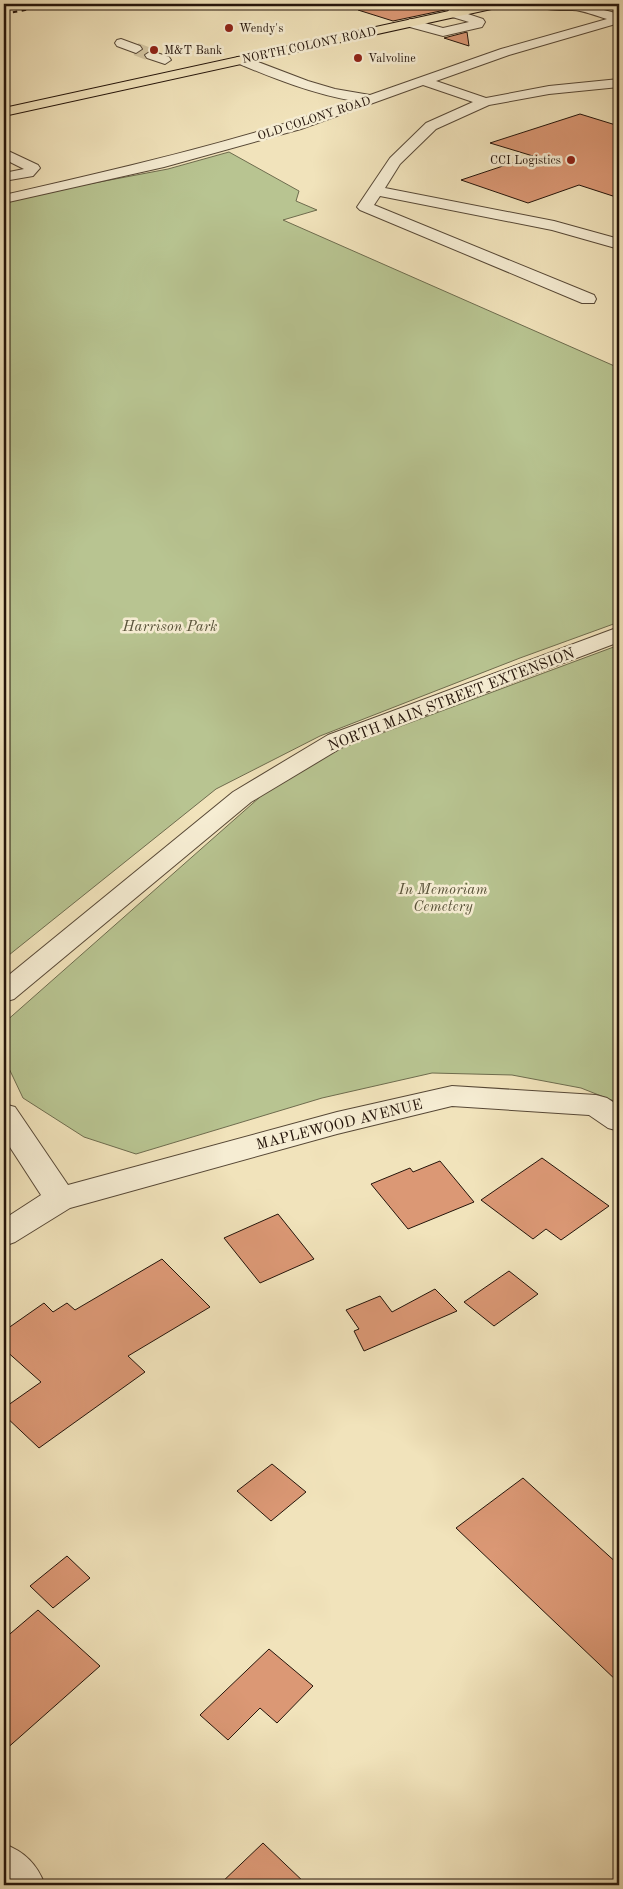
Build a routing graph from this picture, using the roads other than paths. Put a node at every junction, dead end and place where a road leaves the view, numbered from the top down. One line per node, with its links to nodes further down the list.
1 (496, 4): 4 (main road, NORTH COLONY ROAD)
2 (535, 4): 3 (street)
3 (577, 5): 5 (street)
4 (453, 13): 6 (main road, NORTH COLONY ROAD); 6 (street)
5 (619, 19): 12 (street, OLD COLONY ROAD)
6 (410, 23): 11 (main road, NORTH COLONY ROAD)
7 (122, 43): 8 (street)
8 (136, 49)
9 (151, 55): 10 (street)
10 (165, 60)
11 (241, 60): 14 (street); 16 (main road, NORTH COLONY ROAD)
12 (423, 81): 14 (street, OLD COLONY ROAD); 15 (street)
13 (614, 88): 15 (street)
14 (374, 99): 22 (street, OLD COLONY ROAD)
15 (485, 102): 21 (street)
16 (4, 112)
17 (4, 153): 18 (street)
18 (18, 161): 19 (street); 20 (street)
19 (4, 163)
20 (4, 177)
21 (376, 191): 23 (street); 24 (street)
22 (4, 199)
23 (619, 244)
24 (588, 299)
25 (619, 634): 26 (street, NORTH MAIN STREET EXTENSION)
26 (4, 992)
27 (4, 1114): 29 (street)
28 (619, 1120): 29 (street, MAPLEWOOD AVENUE)
29 (60, 1199): 30 (street, MAPLEWOOD AVENUE)
30 (4, 1234)
31 (4, 1865): 32 (street)
32 (23, 1885)

